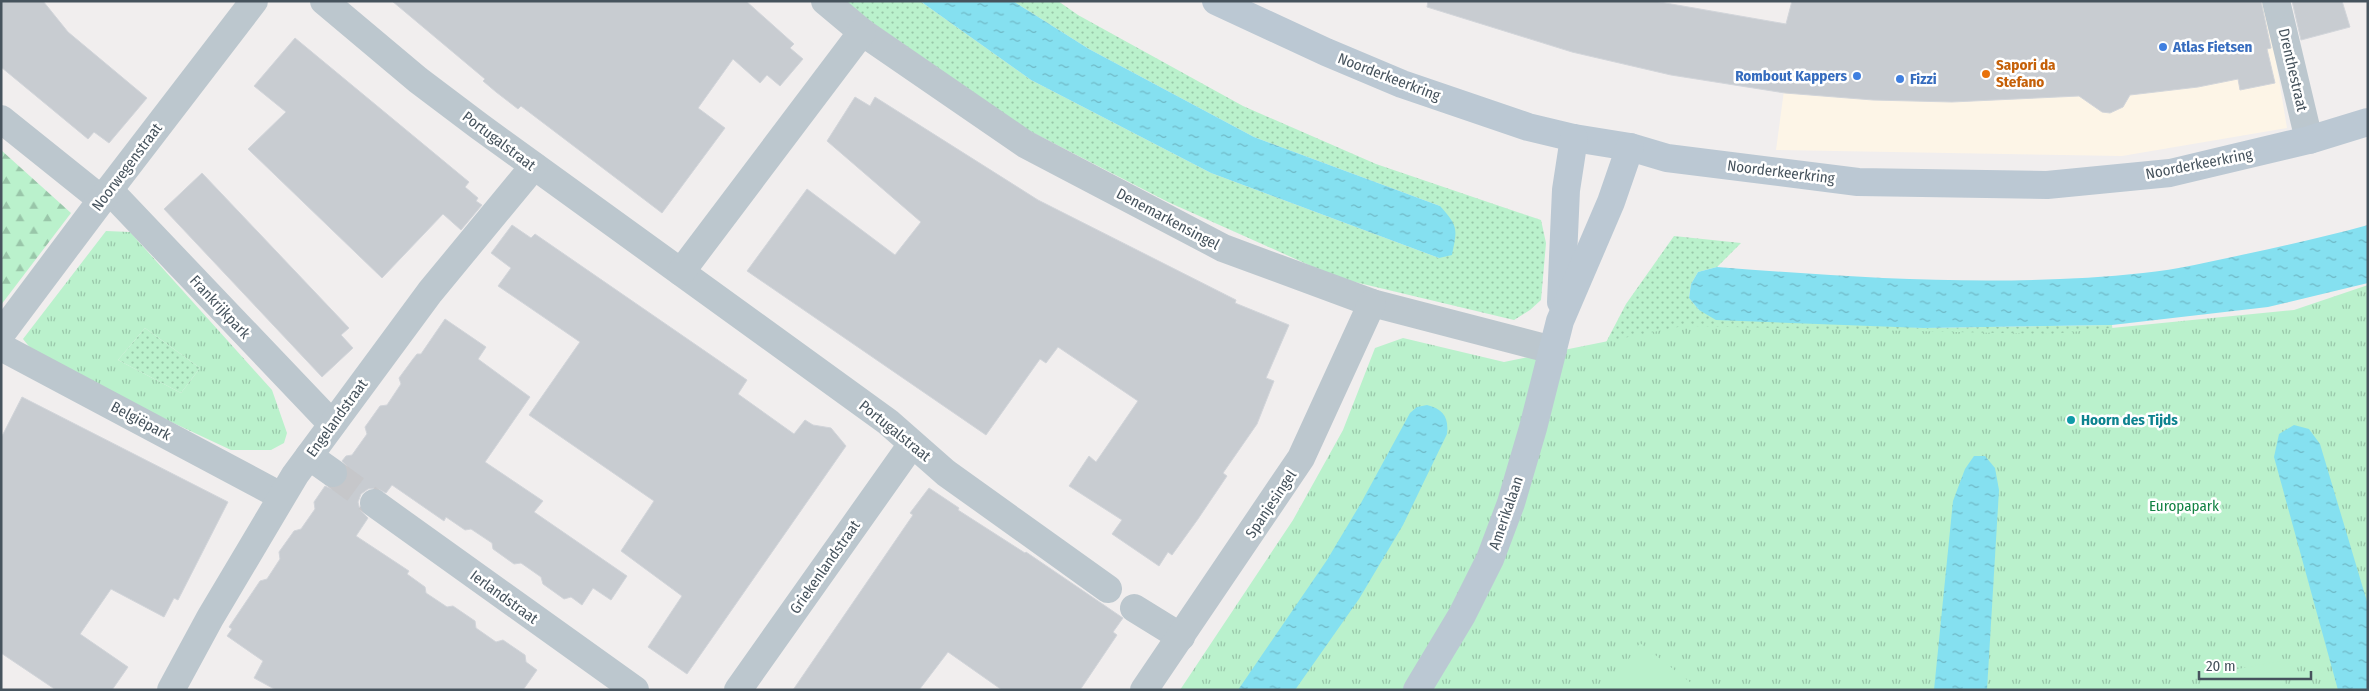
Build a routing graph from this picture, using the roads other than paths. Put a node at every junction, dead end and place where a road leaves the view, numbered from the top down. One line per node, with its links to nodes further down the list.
1 (254, 1): 13 (street, Noorwegenstraat)
2 (324, 1): 12 (street, Portugalstraat)
3 (824, 1): 6 (street, Denemarkensingel)
4 (1216, 1): 9 (street, Noorderkeerkring)
5 (2276, 1): 10 (street, Drenthestraat)
6 (862, 32): 14 (street); 15 (street, Denemarkensingel)
7 (1, 119): 13 (street, Frankrijkpark)
8 (2368, 122): 10 (street, Noorderkeerkring)
9 (1574, 138): 11 (street, Noorderkeerkring); 16 (street, Amerikalaan)
10 (2309, 140): 11 (street, Noorderkeerkring)
11 (1630, 147): 16 (street, Amerikalaan)
12 (534, 166): 14 (street, Portugalstraat); 20 (street, Engelandstraat)
13 (105, 195): 17 (street, Noorwegenstraat); 20 (street, Frankrijkpark)
14 (681, 272): 21 (street, Portugalstraat)
15 (1372, 303): 19 (street, Denemarkensingel); 28 (street, Spanjesingel)
16 (1560, 321): 19 (street, Amerikalaan)
17 (1, 334)
18 (1, 347): 24 (street, Belgiëpark)
19 (1553, 350): 33 (street, Amerikalaan)
20 (332, 424): 22 (street, Engelandstraat)
21 (912, 444): 26 (street, Portugalstraat); 31 (street, Griekenlandstraat)
22 (309, 456): 23 (street); 24 (street, Engelandstraat)
23 (333, 473)
24 (281, 496): 29 (street, Engelandstraat)
25 (374, 503): 30 (street, Ierlandstraat)
26 (1108, 589)
27 (1134, 608): 28 (street)
28 (1181, 637): 32 (street, Spanjesingel)
29 (171, 690)
30 (635, 690)
31 (738, 690)
32 (1144, 690)
33 (1417, 690)

